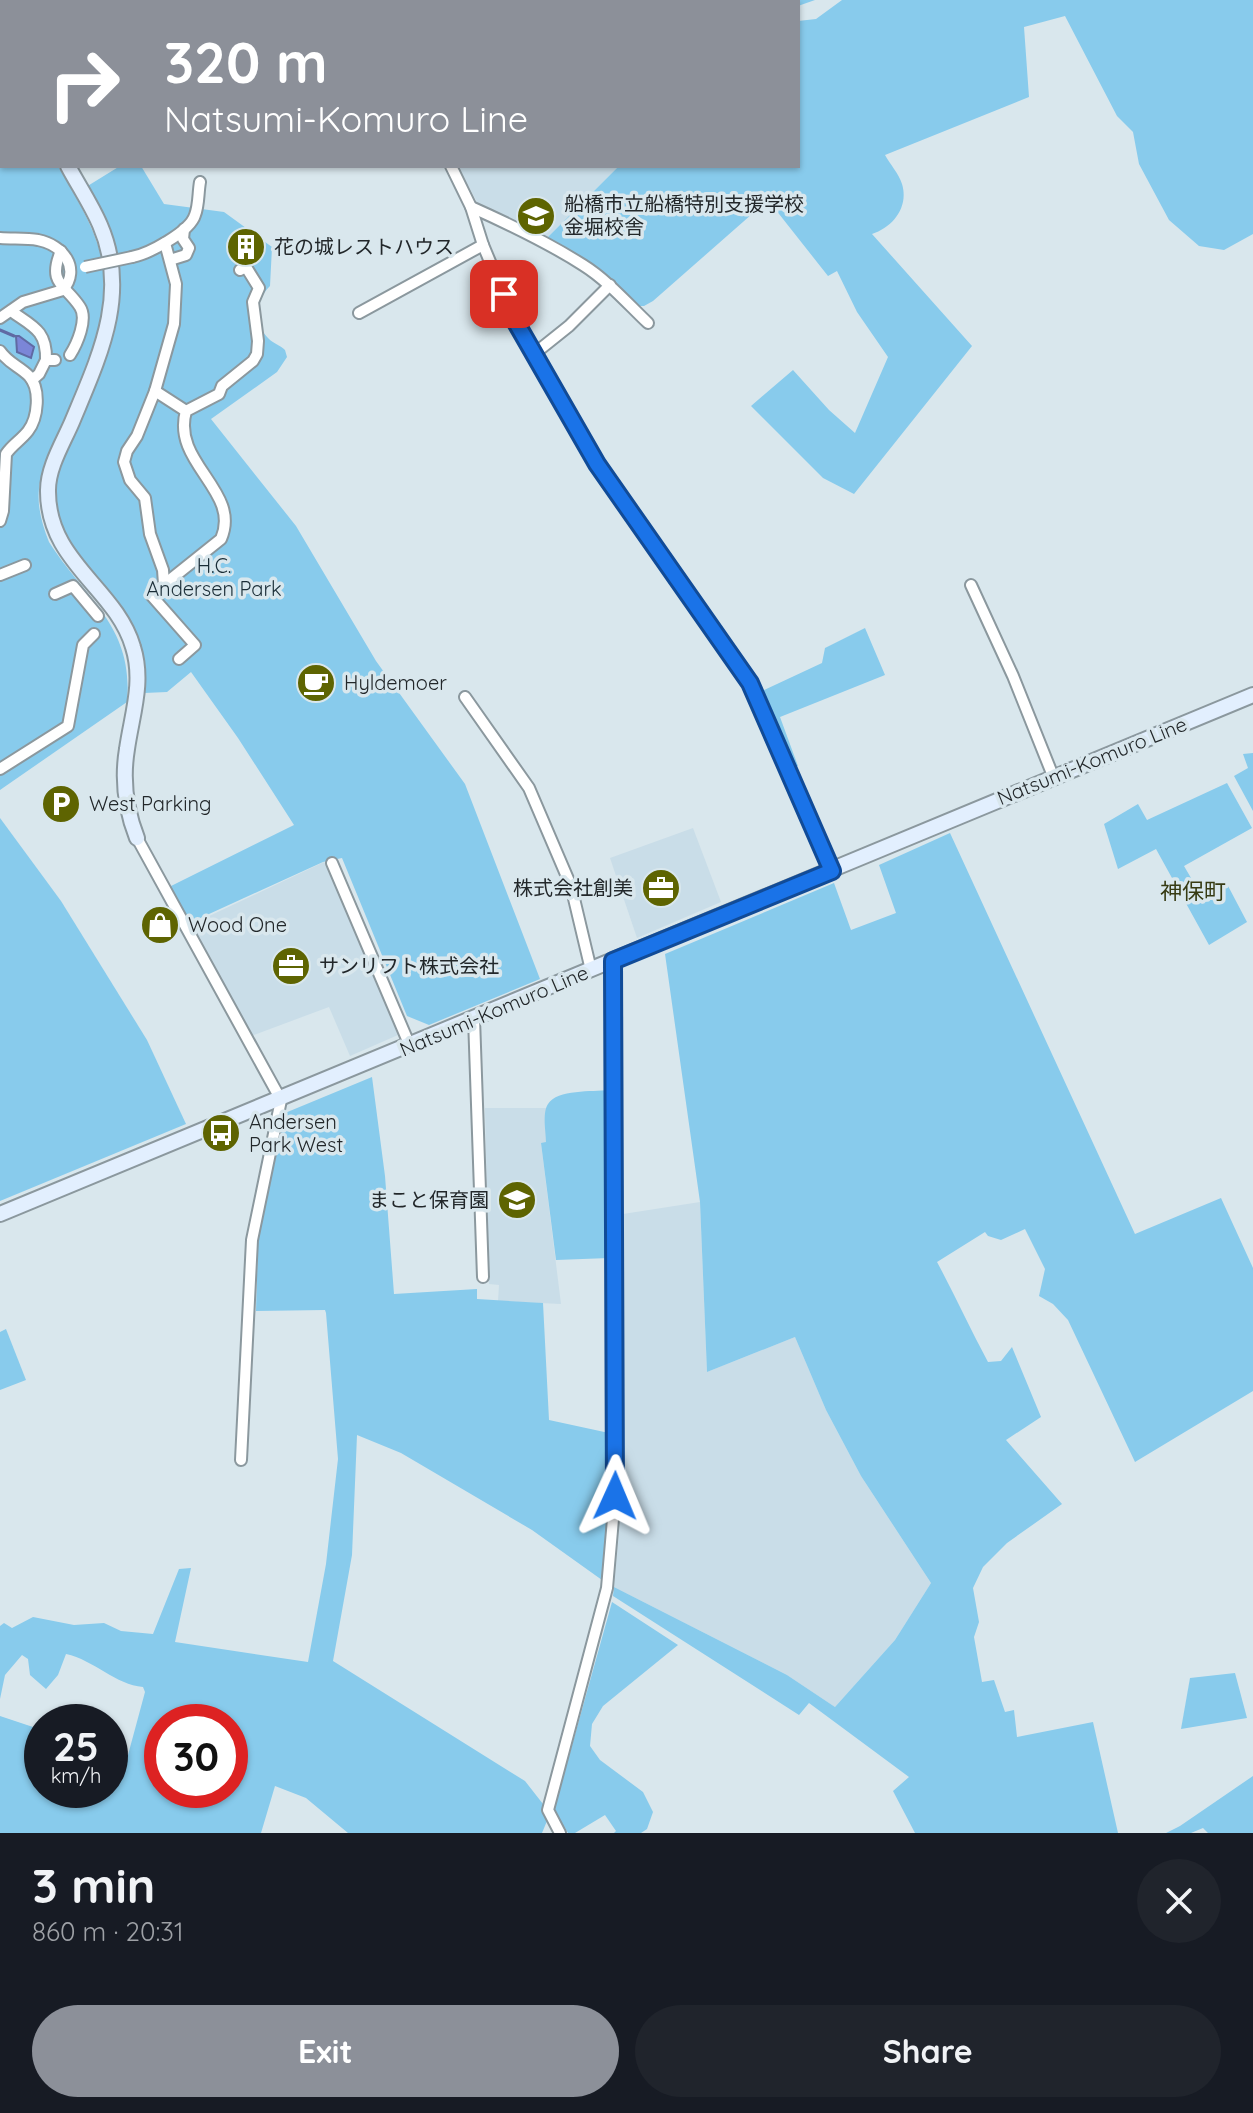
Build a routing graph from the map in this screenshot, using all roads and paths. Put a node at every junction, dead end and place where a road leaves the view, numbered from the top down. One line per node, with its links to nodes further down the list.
1 (69, 168): 39 (main road)
2 (452, 168): 4 (street)
3 (200, 182): 5 (street)
4 (471, 207): 8 (street); 13 (street)
5 (184, 229): 7 (street); 10 (street)
6 (0, 238): 9 (street)
7 (165, 243): 10 (street); 11 (street, bridge)
8 (483, 245): 16 (street); 20 (street)
9 (61, 251): 11 (street); 14 (street)
10 (170, 260): 24 (street)
11 (71, 270): 14 (street)
12 (240, 270): 25 (street)
13 (610, 285): 18 (street); 20 (street)
14 (63, 290): 15 (street); 21 (street)
15 (11, 311): 17 (street); 23 (street)
16 (359, 313)
17 (0, 318)
18 (648, 323)
19 (0, 351): 22 (street)
20 (534, 354): 41 (street)
21 (70, 355)
22 (4, 361): 23 (street)
23 (32, 380): 26 (street)
24 (155, 391): 25 (street); 29 (street)
25 (186, 411): 29 (street)
26 (0, 521)
27 (25, 565): 28 (street)
28 (0, 575)
29 (164, 584): 34 (street)
30 (971, 585): 38 (street)
31 (55, 594): 32 (street)
32 (98, 616)
33 (94, 634): 37 (street)
34 (179, 659)
35 (1253, 695): 38 (main road, Natsumi-Komuro Line)
36 (465, 697): 43 (street)
37 (0, 769)
38 (1053, 776): 41 (main road, Natsumi-Komuro Line)
39 (137, 838): 46 (street)
40 (332, 863): 45 (street)
41 (832, 871): 42 (main road, Natsumi-Komuro Line)
42 (613, 961): 43 (main road, Natsumi-Komuro Line); 50 (street)
43 (591, 970): 44 (main road, Natsumi-Komuro Line)
44 (474, 1018): 45 (main road, Natsumi-Komuro Line); 48 (street)
45 (410, 1046): 46 (main road, Natsumi-Komuro Line)
46 (281, 1100): 47 (main road, Natsumi-Komuro Line); 49 (street)
47 (0, 1214)
48 (483, 1277)
49 (241, 1460)
50 (552, 1818): 51 (street); 52 (street)
51 (546, 1833)
52 (560, 1833)

